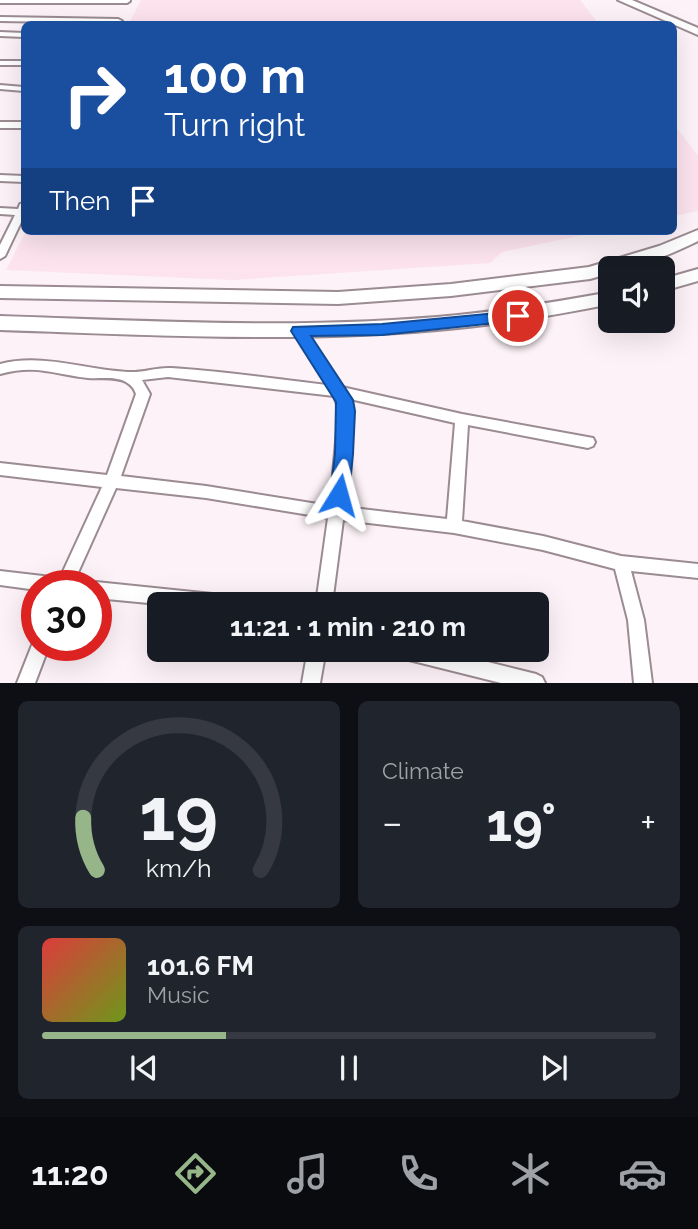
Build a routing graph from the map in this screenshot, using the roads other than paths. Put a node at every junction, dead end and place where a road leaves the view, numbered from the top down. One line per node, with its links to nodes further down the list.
1 (623, 0): 7 (main road)
2 (0, 1): 3 (street)
3 (127, 1): 6 (street)
4 (0, 19): 5 (street)
5 (58, 21)
6 (118, 21)
7 (672, 21)
8 (677, 23): 9 (main road)
9 (698, 32)
10 (0, 34): 11 (street)
11 (21, 35)
12 (0, 63): 13 (street)
13 (21, 63)
14 (0, 87): 15 (street)
15 (21, 89)
16 (0, 125): 17 (street)
17 (21, 125)
18 (0, 178): 19 (street)
19 (21, 179)
20 (21, 209): 21 (street)
21 (0, 211)
22 (21, 213): 24 (street)
23 (698, 235): 27 (main road)
24 (0, 256)
25 (698, 275): 26 (main road)
26 (675, 282)
27 (0, 292)
28 (598, 301): 30 (main road)
29 (0, 323): 30 (main road)
30 (299, 331): 33 (street)
31 (0, 369): 32 (street)
32 (128, 377): 33 (street); 37 (street)
33 (338, 391): 34 (street); 38 (street)
34 (462, 419): 35 (street); 39 (street)
35 (588, 442)
36 (0, 469): 37 (street)
37 (112, 481): 38 (street); 41 (street)
38 (335, 513): 39 (street); 46 (street)
39 (454, 526): 40 (street)
40 (621, 563): 42 (street); 55 (street)
41 (70, 570)
42 (698, 571)
43 (0, 578): 44 (street)
44 (21, 581)
45 (112, 592): 47 (street)
46 (325, 592)
47 (147, 595)
48 (34, 661): 52 (street)
49 (315, 662): 53 (street)
50 (441, 662): 51 (street)
51 (490, 678): 54 (street)
52 (26, 683)
53 (311, 683)
54 (536, 683)
55 (643, 683)

